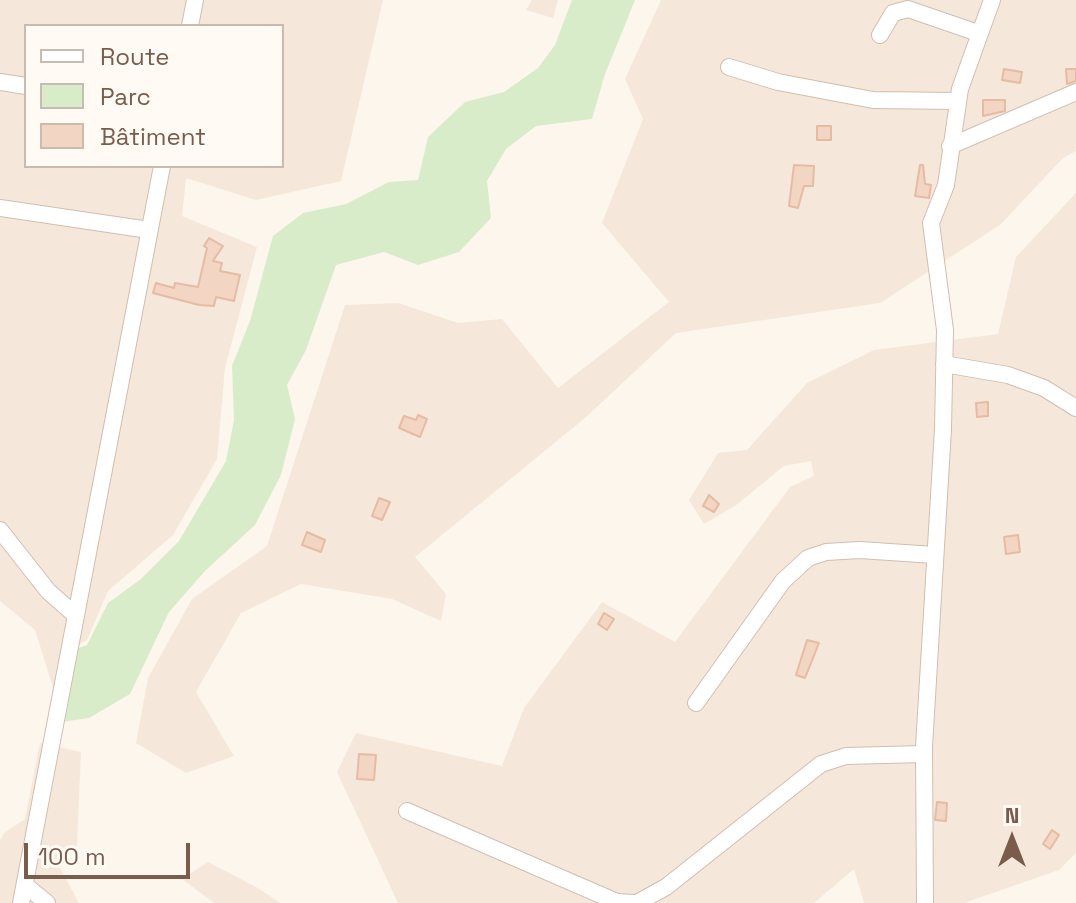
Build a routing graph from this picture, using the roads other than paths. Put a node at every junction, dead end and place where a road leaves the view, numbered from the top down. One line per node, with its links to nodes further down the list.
1 (195, 0): 3 (street)
2 (992, 0): 4 (street)
3 (190, 24)
4 (978, 33): 5 (street); 10 (street)
5 (880, 35)
6 (729, 67): 10 (street)
7 (0, 82): 8 (street)
8 (24, 86)
9 (1076, 92): 11 (street)
10 (957, 101): 11 (street)
11 (950, 146): 15 (street)
12 (162, 168): 14 (street)
13 (0, 208): 14 (street)
14 (149, 230): 19 (street)
15 (944, 364): 16 (street); 18 (street)
16 (1076, 408)
17 (0, 530): 19 (street)
18 (934, 555): 20 (street); 21 (street)
19 (74, 614): 23 (street)
20 (696, 703)
21 (924, 754): 26 (street); 27 (street)
22 (407, 811): 26 (street)
23 (25, 885): 24 (street); 25 (street)
24 (21, 903)
25 (47, 903)
26 (635, 903)
27 (925, 903)

